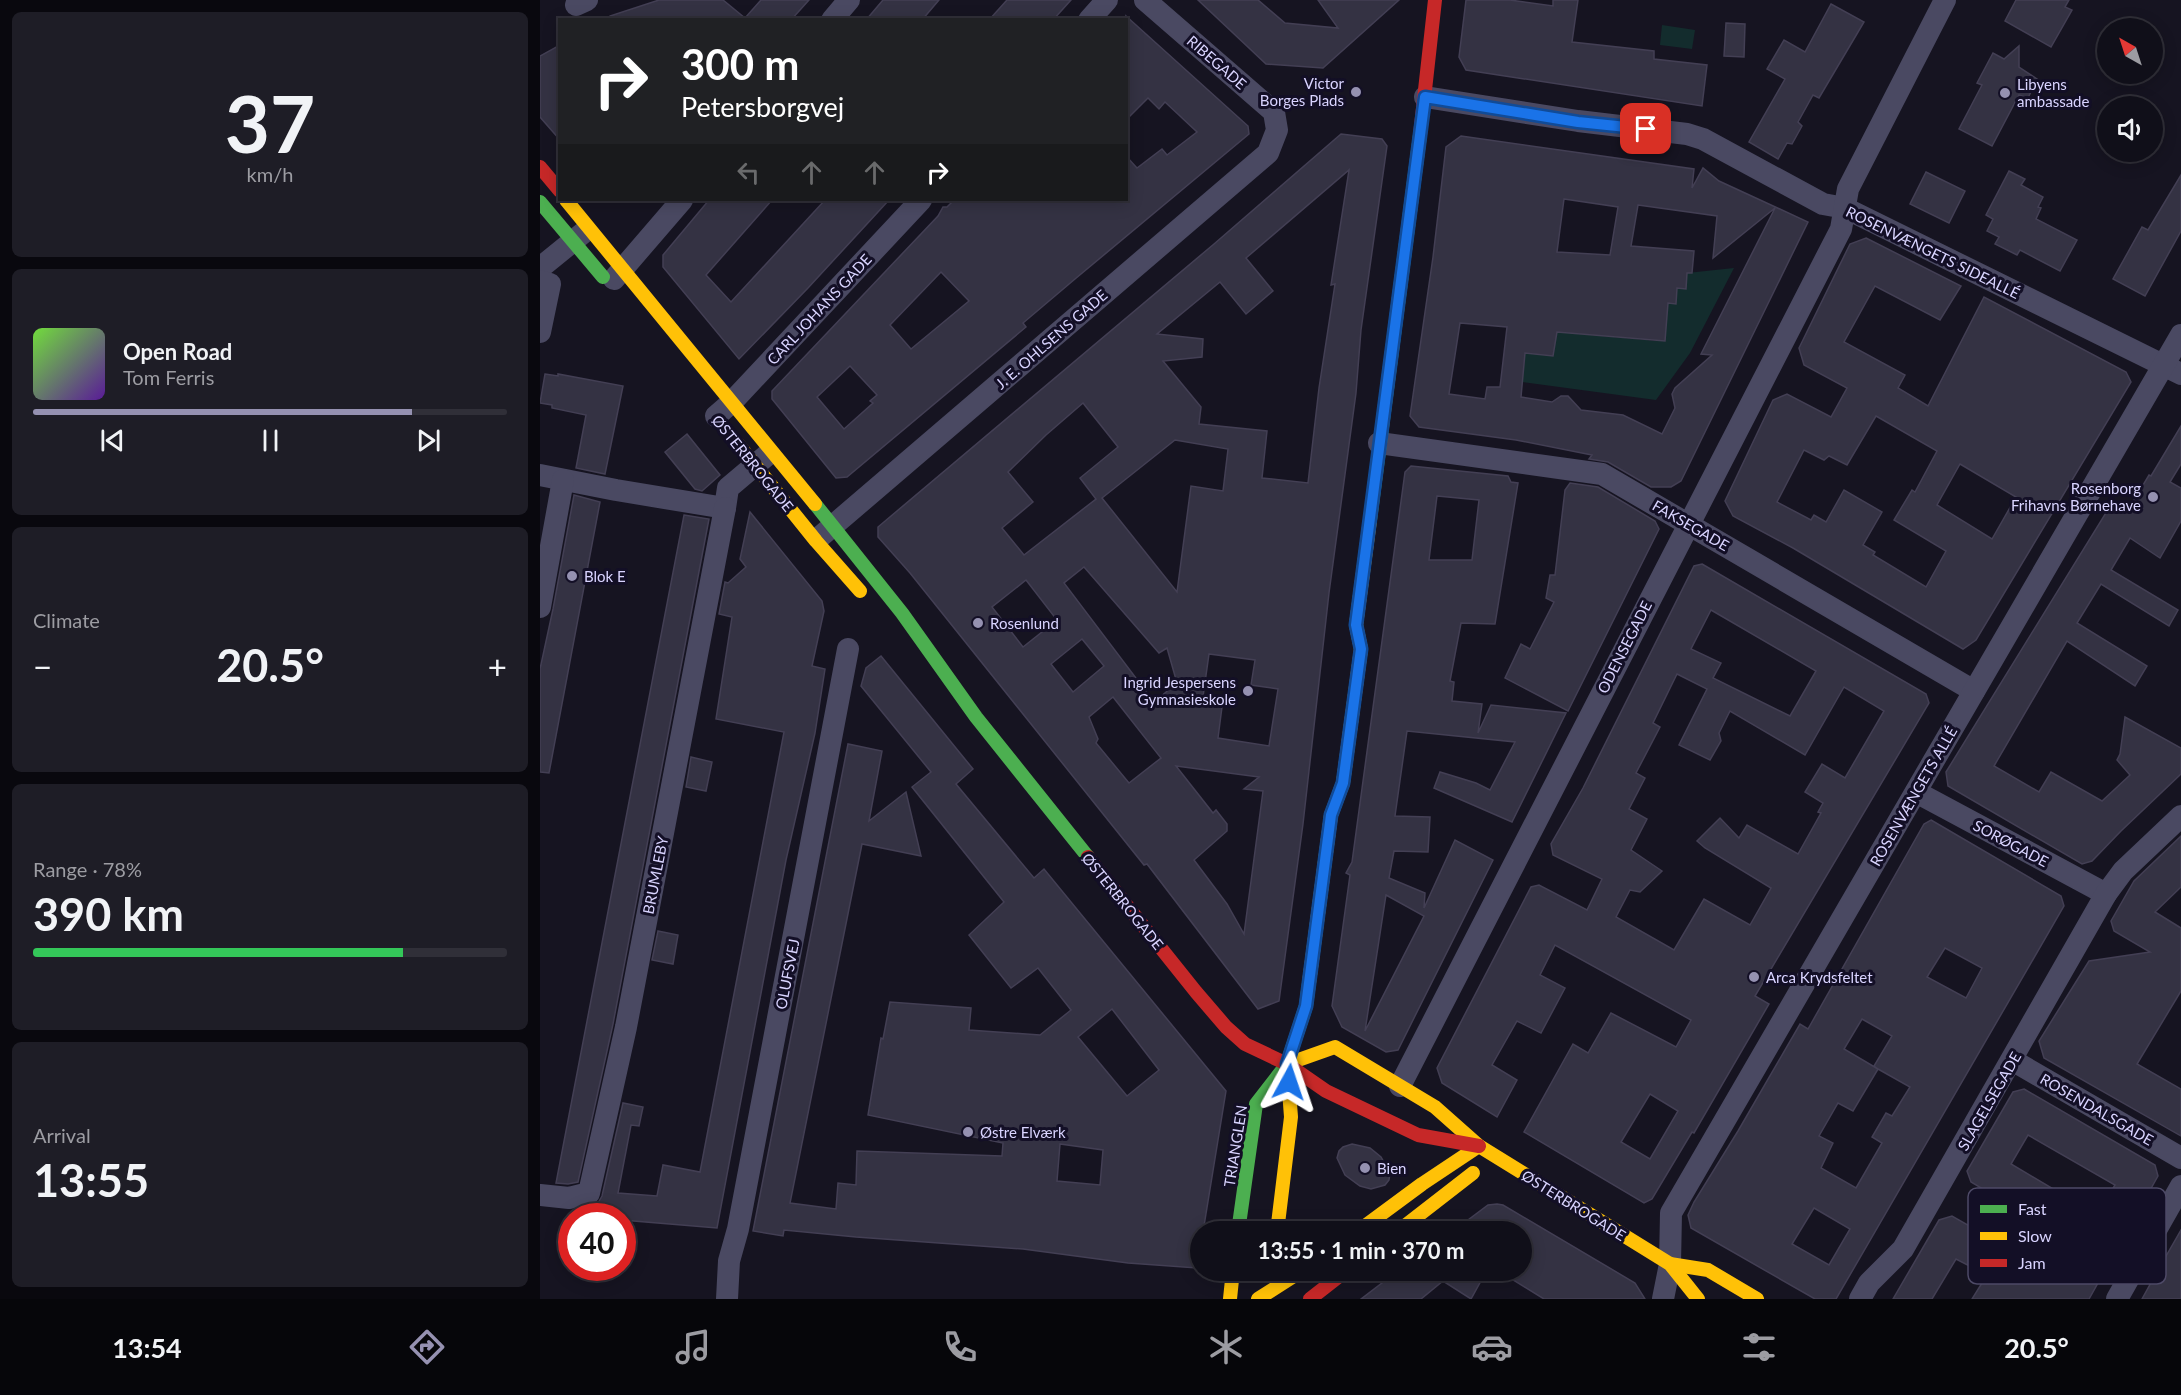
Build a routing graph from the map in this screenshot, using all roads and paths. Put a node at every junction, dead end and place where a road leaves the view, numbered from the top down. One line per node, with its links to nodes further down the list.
1 (849, 0): 6 (street)
2 (1107, 0): 7 (street)
3 (1145, 0): 9 (street, RIBEGADE)
4 (1435, 0): 8 (street)
5 (1945, 0): 16 (street, ODENSEGADE)
6 (834, 18)
7 (1091, 18)
8 (1425, 97): 16 (street, ROSENVÆNGETS SIDEALLÉ); 25 (street)
9 (1277, 130): 31 (street, J. E. OHLSENS GADE)
10 (540, 167): 11 (street)
11 (558, 189)
12 (566, 201): 17 (street, ØSTERBROGADE)
13 (681, 201): 20 (street)
14 (920, 201): 24 (street, CARL JOHANS GADE)
15 (540, 202): 17 (street, ØSTERBROGADE)
16 (1845, 208): 23 (street, ROSENVÆNGETS SIDEALLÉ); 30 (street, ODENSEGADE)
17 (581, 235): 18 (street); 20 (street, ØSTERBROGADE); 20 (street, ØSTERBROGADE)
18 (540, 268)
19 (540, 281): 21 (street)
20 (616, 282): 24 (street, ØSTERBROGADE)
21 (540, 332)
22 (2181, 335): 23 (street, ROSENVÆNGETS ALLÉ)
23 (2172, 370): 37 (street, ROSENVÆNGETS ALLÉ)
24 (721, 416): 26 (street, ØSTERBROGADE); 26 (street, ØSTERBROGADE)
25 (1379, 443): 30 (street, FAKSEGADE); 43 (street)
26 (763, 458): 29 (street, BRUMLEBY); 31 (street, ØSTERBROGADE); 32 (street, ØSTERBROGADE)
27 (540, 475): 28 (street)
28 (563, 480): 29 (street); 34 (street)
29 (725, 508): 49 (street, BRUMLEBY)
30 (1688, 523): 37 (street, FAKSEGADE); 44 (street, ODENSEGADE)
31 (833, 526): 32 (street, J. E. OHLSENS GADE); 38 (street, ØSTERBROGADE)
32 (816, 541): 33 (street, ØSTERBROGADE)
33 (869, 601)
34 (540, 607)
35 (900, 634): 38 (street, ØSTERBROGADE)
36 (848, 649): 62 (street, OLUFSVEJ)
37 (1974, 691): 39 (street, ROSENVÆNGETS ALLÉ)
38 (976, 717): 43 (street, ØSTERBROGADE)
39 (1916, 792): 41 (street, SORØGADE); 55 (street, ROSENVÆNGETS ALLÉ)
40 (2181, 816): 41 (street, SLAGELSEGADE)
41 (2106, 894): 42 (street, SLAGELSEGADE)
42 (2012, 1060): 47 (street, ROSENDALSGADE); 68 (street, SLAGELSEGADE)
43 (1287, 1064): 44 (street, ØSTERBROGADE); 45 (street, ØSTERBROGADE); 51 (street, TRIANGLEN); 52 (street)
44 (1400, 1086): 45 (street, ØSTERBROGADE)
45 (1479, 1146): 46 (street, ØSTERBROGADE); 53 (street)
46 (1495, 1156): 54 (street); 55 (street, ØSTERBROGADE)
47 (2181, 1158)
48 (2181, 1186): 50 (street)
49 (540, 1195)
50 (2166, 1212)
51 (1240, 1221)
52 (1278, 1221)
53 (1372, 1221)
54 (1411, 1221)
55 (1670, 1264): 65 (street, ROSENVÆNGETS ALLÉ); 66 (street, ØSTERBROGADE); 67 (street, ØSTERBROGADE)
56 (1232, 1281): 63 (street)
57 (1269, 1281): 61 (street)
58 (1288, 1281): 61 (street)
59 (1333, 1281): 64 (street)
60 (2125, 1284): 69 (street)
61 (1265, 1297)
62 (727, 1299)
63 (1230, 1299)
64 (1310, 1299)
65 (1663, 1299)
66 (1698, 1299)
67 (1757, 1299)
68 (1860, 1299)
69 (2117, 1299)

